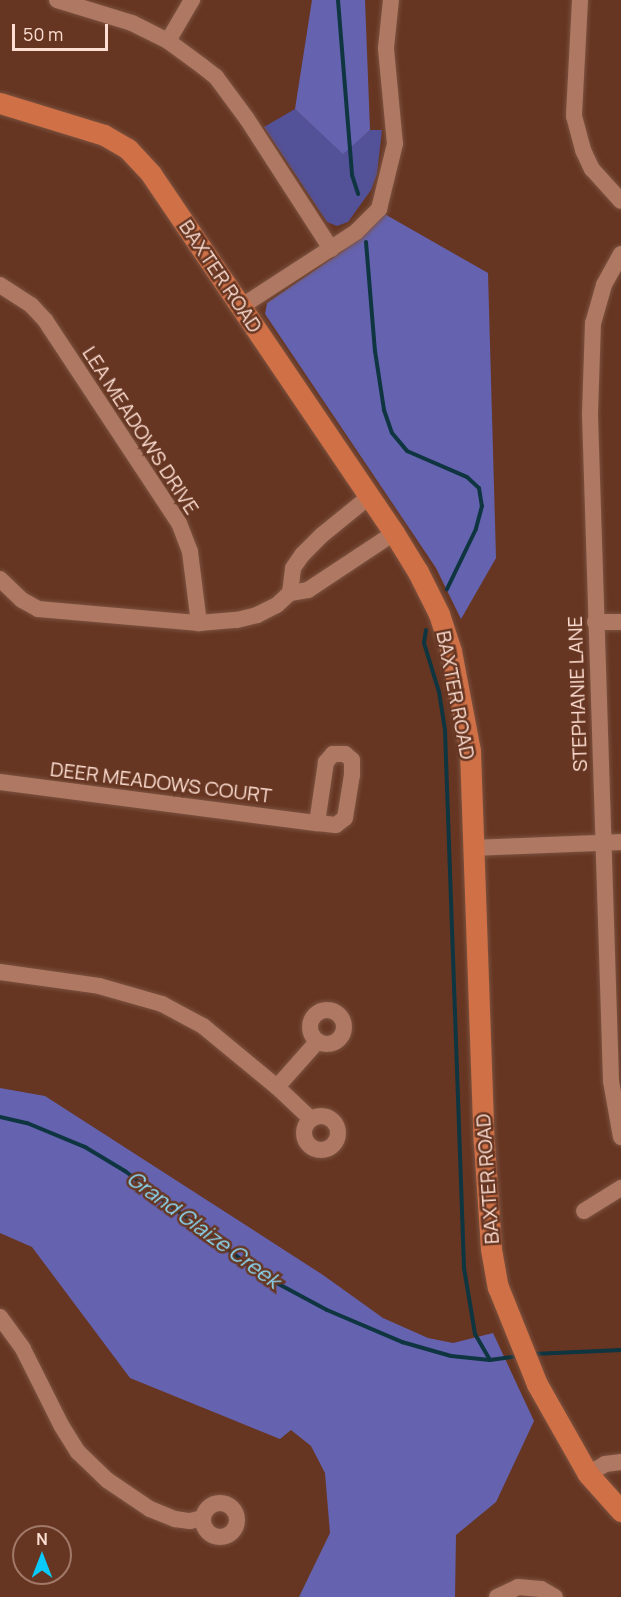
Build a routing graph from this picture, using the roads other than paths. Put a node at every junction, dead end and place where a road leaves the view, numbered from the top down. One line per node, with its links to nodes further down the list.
1 (57, 0): 5 (street)
2 (192, 0): 5 (street)
3 (391, 0): 8 (street)
4 (580, 0): 7 (street)
5 (168, 41): 8 (street)
6 (0, 103): 11 (main road, BAXTER ROAD)
7 (621, 201)
8 (332, 249): 11 (street)
9 (621, 254): 16 (street, STEPHANIE LANE)
10 (0, 285): 18 (street, LEA MEADOWS DRIVE)
11 (242, 306): 12 (main road, BAXTER ROAD)
12 (370, 496): 13 (main road, BAXTER ROAD); 15 (street)
13 (394, 533): 15 (street); 23 (main road, BAXTER ROAD)
14 (0, 579): 18 (street)
15 (290, 593): 18 (street)
16 (595, 622): 17 (street); 21 (street, STEPHANIE LANE)
17 (621, 622)
18 (199, 623)
19 (0, 782): 20 (street, DEER MEADOWS COURT)
20 (317, 823)
21 (603, 842): 22 (street); 23 (street); 28 (street, STEPHANIE LANE)
22 (621, 842)
23 (473, 848): 33 (main road, BAXTER ROAD)
24 (0, 972): 26 (street)
25 (317, 1042): 26 (street)
26 (277, 1087): 27 (street)
27 (311, 1119)
28 (621, 1137)
29 (621, 1188): 30 (street)
30 (584, 1211)
31 (0, 1317): 35 (street)
32 (621, 1462): 33 (street)
33 (588, 1474): 34 (main road, BAXTER ROAD)
34 (621, 1511)
35 (203, 1518)
36 (497, 1597): 37 (street)
37 (555, 1597)

